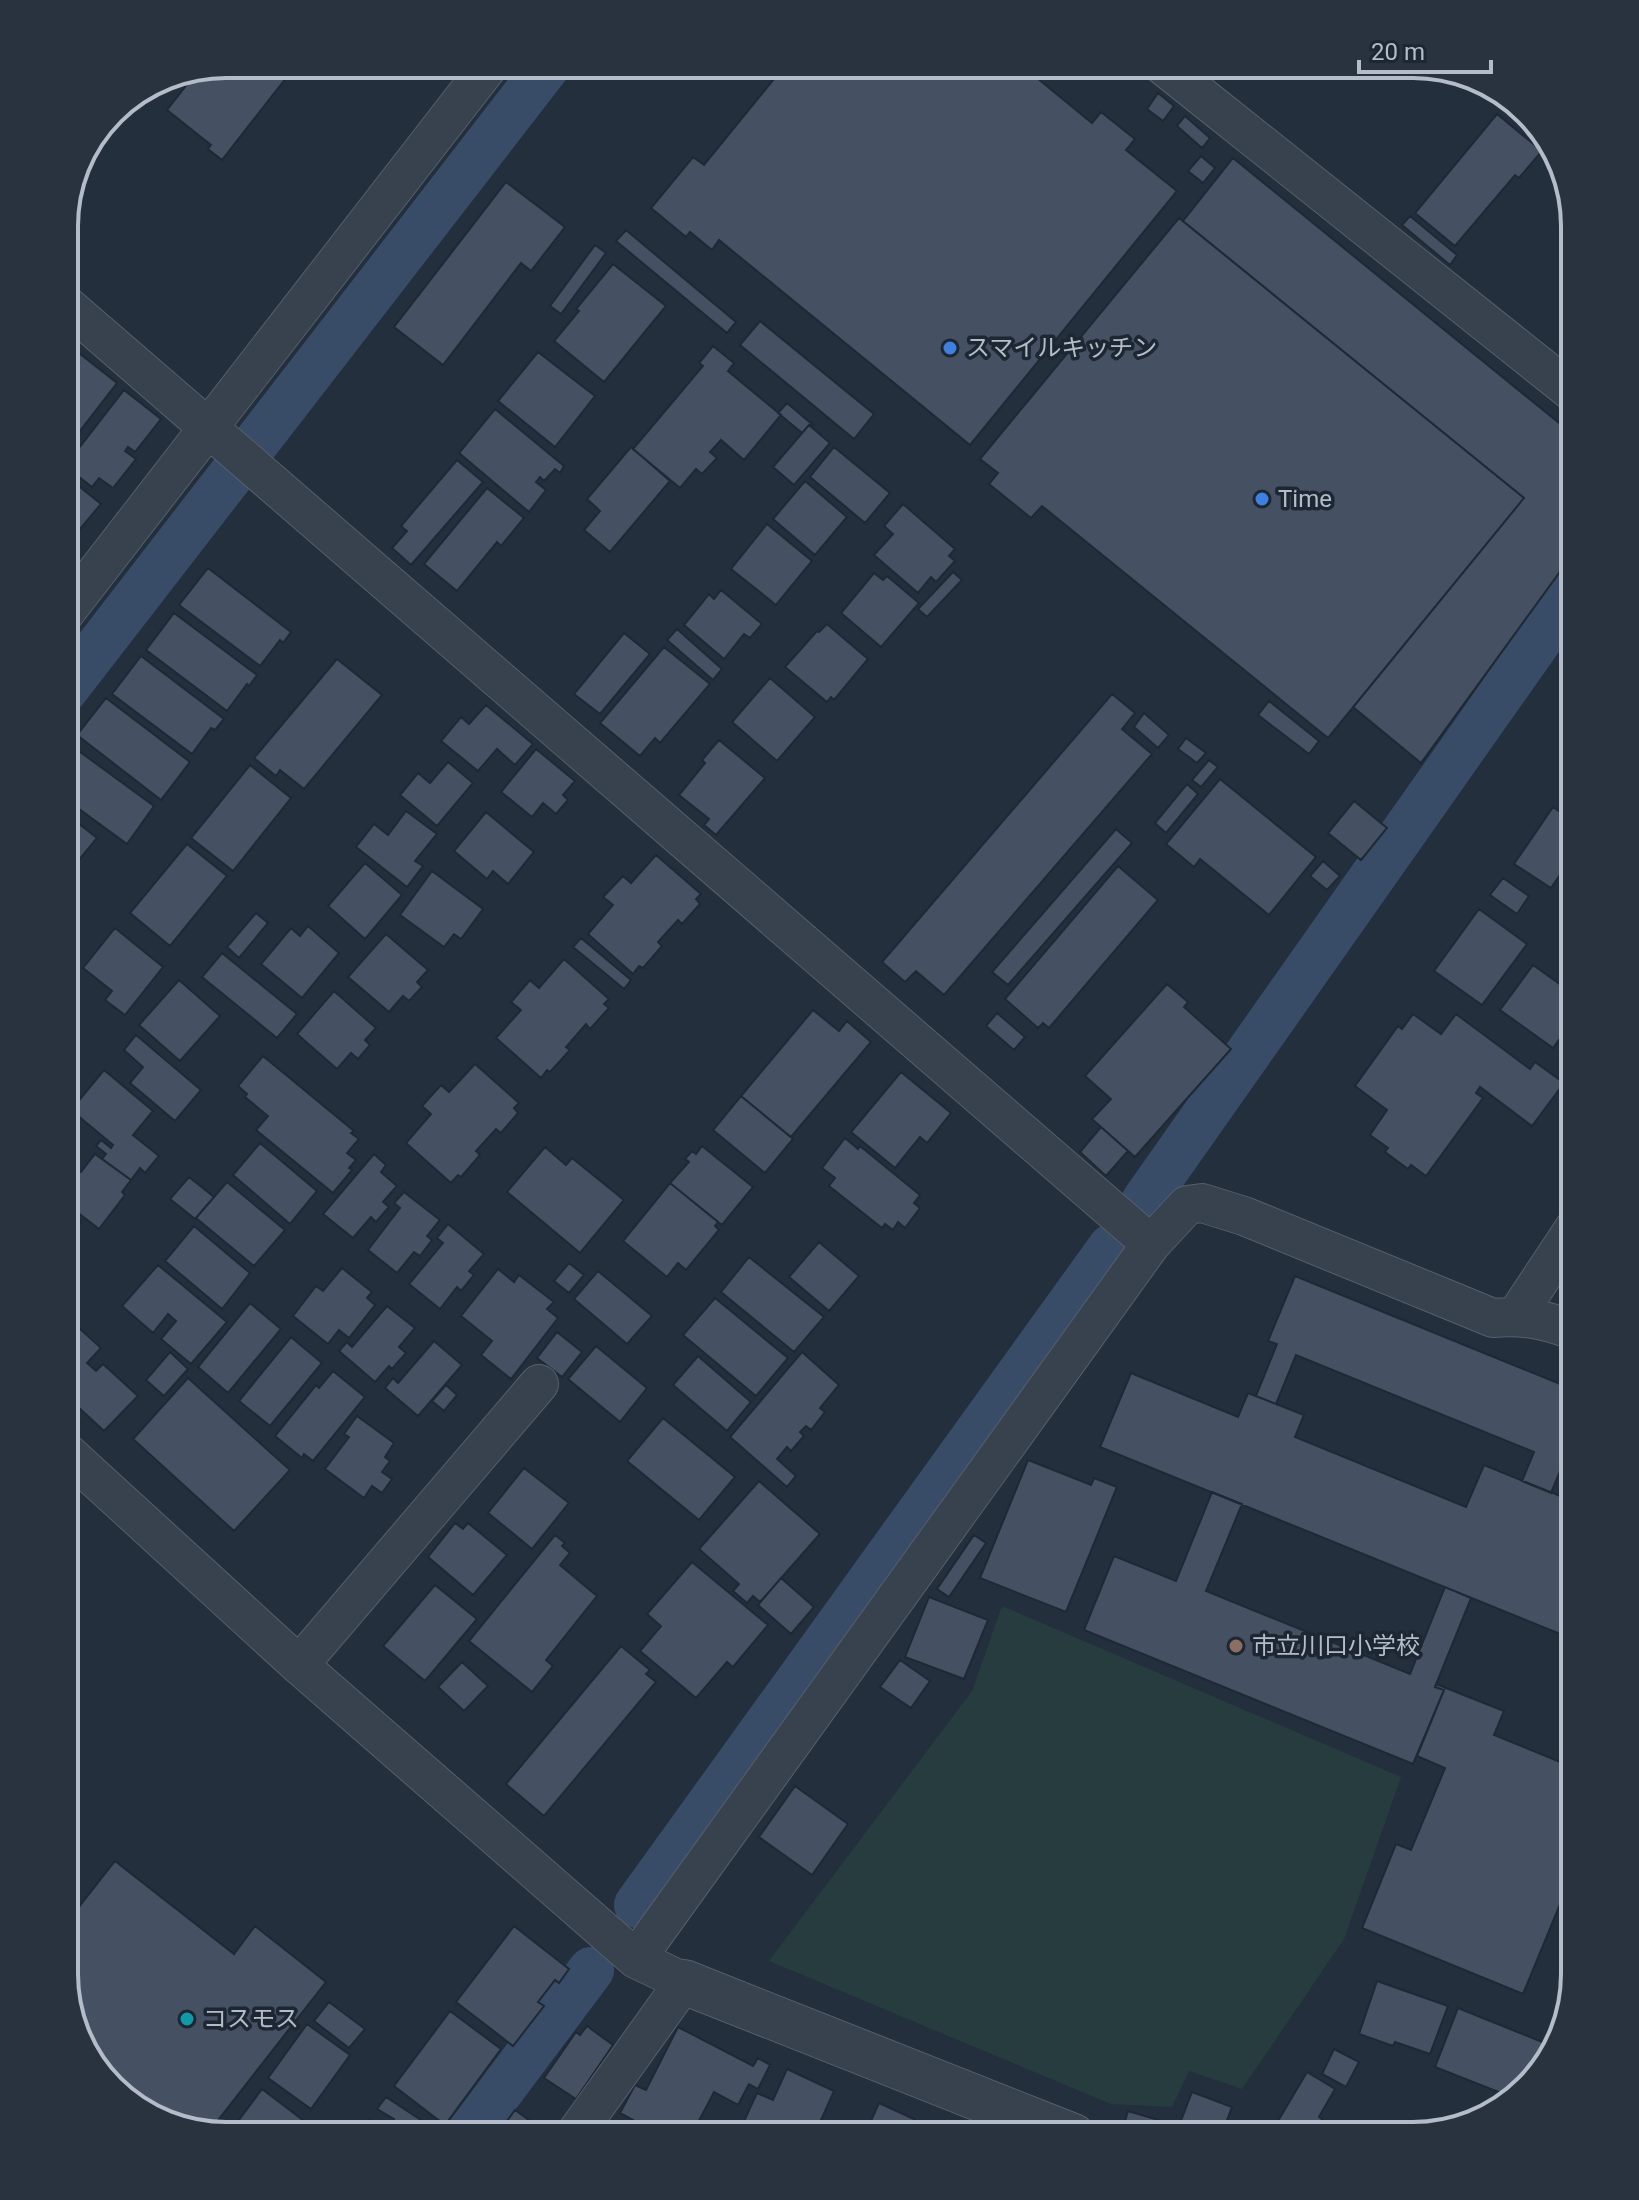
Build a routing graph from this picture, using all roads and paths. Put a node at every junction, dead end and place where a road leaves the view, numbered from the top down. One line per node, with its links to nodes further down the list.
1 (480, 78): 5 (street)
2 (1179, 78): 4 (street)
3 (78, 315): 5 (street)
4 (1561, 383)
5 (217, 435): 6 (street); 7 (street)
6 (78, 598)
7 (1151, 1244): 9 (street); 14 (street)
8 (1561, 1248): 9 (street)
9 (1516, 1316): 10 (street)
10 (1561, 1325)
11 (539, 1384): 13 (street)
12 (78, 1463): 13 (street)
13 (299, 1665): 14 (street)
14 (636, 1959): 15 (street)
15 (684, 1982): 16 (street); 17 (street)
16 (584, 2122)
17 (1026, 2122)

